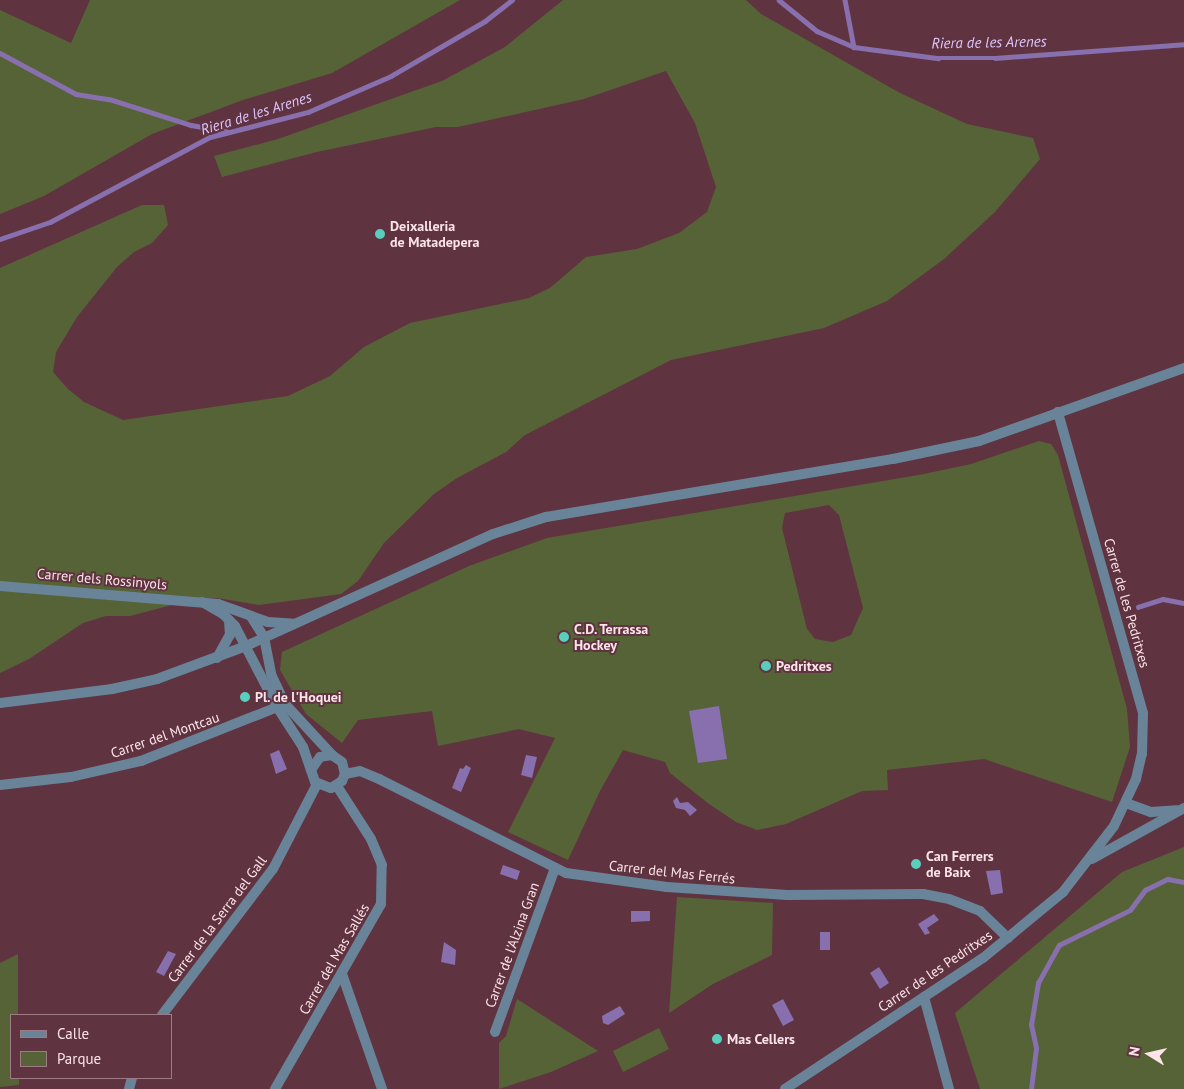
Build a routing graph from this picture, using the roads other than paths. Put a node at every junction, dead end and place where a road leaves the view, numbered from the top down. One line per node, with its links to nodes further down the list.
1 (1184, 368): 2 (street)
2 (1058, 412): 7 (street); 19 (street, Carrer de les Pedritxes)
3 (0, 586): 4 (street, Carrer dels Rossinyols)
4 (202, 602): 5 (street, Carrer dels Rossinyols); 6 (street, Carrer dels Rossinyols)
5 (244, 613): 7 (street, Carrer dels Rossinyols); 8 (street, Carrer dels Rossinyols)
6 (229, 619): 9 (street, Carrer dels Rossinyols); 10 (street)
7 (294, 624): 8 (street)
8 (264, 637): 9 (street); 12 (street)
9 (246, 646): 10 (street); 12 (street, Carrer dels Rossinyols)
10 (217, 658): 11 (street)
11 (0, 703)
12 (281, 706): 13 (street); 14 (street); 17 (street, Carrer del Montcau)
13 (332, 755): 14 (street); 15 (street)
14 (311, 770): 16 (street)
15 (345, 774): 18 (street); 22 (street, Carrer del Mas Ferrés)
16 (317, 784): 18 (street); 26 (street, Carrer de la Serra del Gall)
17 (0, 785)
18 (337, 786): 24 (street, Carrer del Mas Sallés)
19 (1126, 803): 20 (street, Carrer de les Pedritxes); 21 (street, Carrer de les Pedritxes)
20 (1182, 809): 21 (street, Carrer de les Pedritxes)
21 (1089, 861): 23 (street, Carrer de les Pedritxes)
22 (555, 868): 23 (street, Carrer del Mas Ferrés); 27 (street, Carrer de l'Alzina Gran)
23 (1008, 938): 25 (street, Carrer de les Pedritxes)
24 (342, 974): 29 (street, Carrer del Mas Sallés); 30 (street)
25 (924, 997): 28 (street, Carrer de les Pedritxes); 31 (street)
26 (163, 1014)
27 (495, 1032)
28 (789, 1088)
29 (275, 1089)
30 (382, 1089)
31 (949, 1089)

